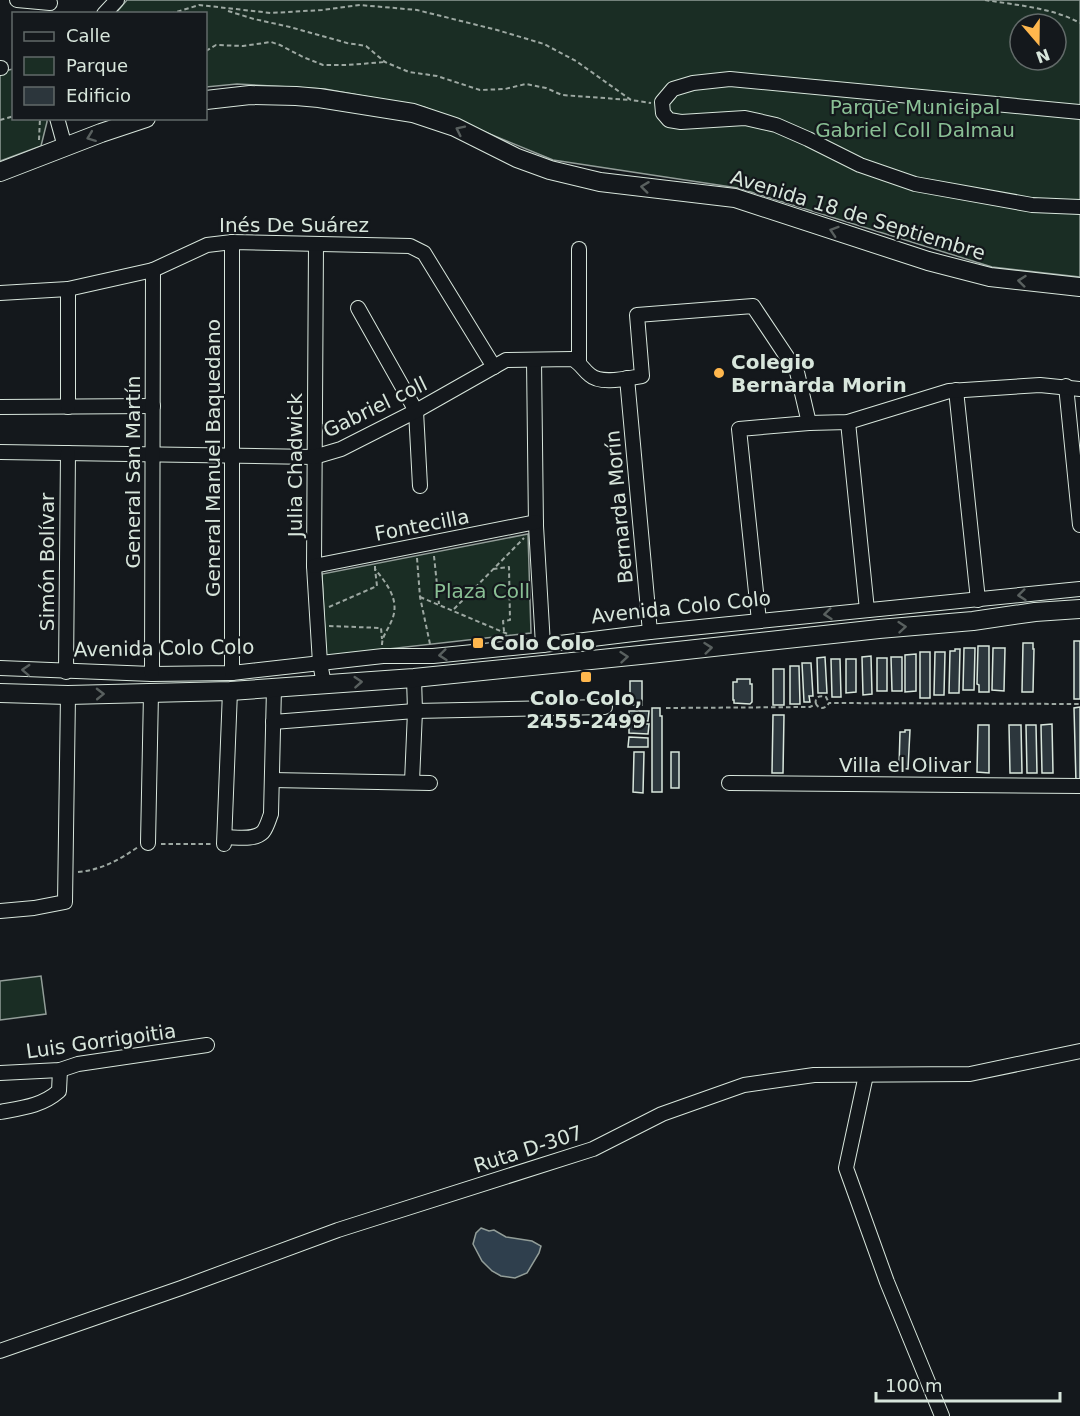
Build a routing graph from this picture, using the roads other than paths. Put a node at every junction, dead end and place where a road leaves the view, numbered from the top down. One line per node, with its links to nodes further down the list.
1 (18, 0): 3 (street)
2 (117, 0): 4 (street)
3 (50, 3)
4 (106, 12)
5 (207, 100): 16 (main road, Avenida 18 de Septiembre, one-way to 5)
6 (1080, 112): 11 (street)
7 (57, 120): 9 (street)
8 (140, 120): 9 (main road, one-way to 9)
9 (65, 147): 10 (main road)
10 (0, 172)
11 (1080, 207)
12 (232, 242): 13 (street, Inés De Suárez); 15 (street, Inés De Suárez); 35 (street, General Manuel Baquedano)
13 (316, 245): 22 (street, Inés De Suárez); 36 (street, Julia Chadwick)
14 (579, 249): 21 (street)
15 (153, 270): 17 (street, Inés De Suárez); 26 (street, General San Martín)
16 (1080, 287)
17 (68, 289): 18 (street, Inés De Suárez); 28 (street)
18 (0, 293)
19 (358, 308): 29 (street)
20 (534, 360): 21 (street, Gabriel coll); 22 (street, Gabriel coll); 38 (street)
21 (579, 362): 23 (street)
22 (494, 367): 29 (street, Gabriel coll)
23 (627, 378): 31 (street); 46 (street, Bernarda Morín)
24 (1073, 387): 25 (street); 39 (street)
25 (956, 390): 30 (street); 42 (street)
26 (153, 406): 28 (street); 34 (street, General San Martín)
27 (0, 407): 28 (street)
28 (68, 407)
29 (416, 411): 36 (street, Gabriel coll); 37 (street)
30 (848, 422): 31 (street); 44 (street)
31 (809, 423): 45 (street)
32 (0, 452): 33 (street, Gabriel coll)
33 (68, 453): 34 (street, Gabriel coll); 51 (street, Simón Bolívar)
34 (153, 455): 35 (street, Gabriel coll); 52 (street, General San Martín)
35 (233, 456): 36 (street, Gabriel coll); 54 (street, General Manuel Baquedano)
36 (315, 457): 40 (street, Julia Chadwick)
37 (420, 486)
38 (536, 524): 40 (street, Fontecilla); 47 (street)
39 (1080, 525)
40 (314, 566): 48 (street, Julia Chadwick)
41 (1080, 589): 42 (street, Avenida Colo Colo, one-way to 42)
42 (978, 600): 44 (street, Avenida Colo Colo)
43 (1080, 609): 49 (main road, Avenida Colo Colo, one-way to 43)
44 (867, 610): 45 (street, Avenida Colo Colo, one-way to 45)
45 (759, 621): 46 (street, Avenida Colo Colo)
46 (650, 632): 47 (street, Avenida Colo Colo)
47 (537, 645): 48 (street, Avenida Colo Colo, one-way to 48); 49 (street)
48 (320, 663): 54 (street, Avenida Colo Colo); 55 (street, Julia Chadwick)
49 (557, 663): 53 (main road, Avenida Colo Colo)
50 (0, 668): 51 (street, Avenida Colo Colo, one-way to 50)
51 (66, 672): 52 (street, Avenida Colo Colo)
52 (152, 674): 54 (street, Avenida Colo Colo)
53 (414, 678): 55 (main road, Avenida Colo Colo, one-way to 53); 61 (street)
54 (231, 682): 56 (main road, Avenida Colo Colo); 58 (main road, Avenida Colo Colo); 63 (street, General Manuel Baquedano)
55 (324, 684): 56 (main road, Avenida Colo Colo)
56 (274, 688): 62 (street)
57 (0, 693): 59 (main road, Avenida Colo Colo)
58 (151, 693): 59 (main road, Avenida Colo Colo, one-way to 58); 68 (street)
59 (68, 695): 69 (street)
60 (605, 707): 61 (street)
61 (415, 711): 62 (street); 64 (street)
62 (273, 722): 63 (street)
63 (272, 780): 64 (street)
64 (412, 782): 65 (street)
65 (430, 783)
66 (729, 783): 67 (street, Villa el Olivar)
67 (1080, 786)
68 (148, 843)
69 (0, 911)
70 (207, 1045): 72 (street, Luis Gorrigoitia)
71 (1080, 1051): 74 (street, Ruta D-307)
72 (60, 1070): 73 (street, Luis Gorrigoitia); 75 (street)
73 (0, 1073)
74 (866, 1075): 76 (street, Ruta D-307); 77 (street)
75 (0, 1112)
76 (0, 1351)
77 (942, 1416)

